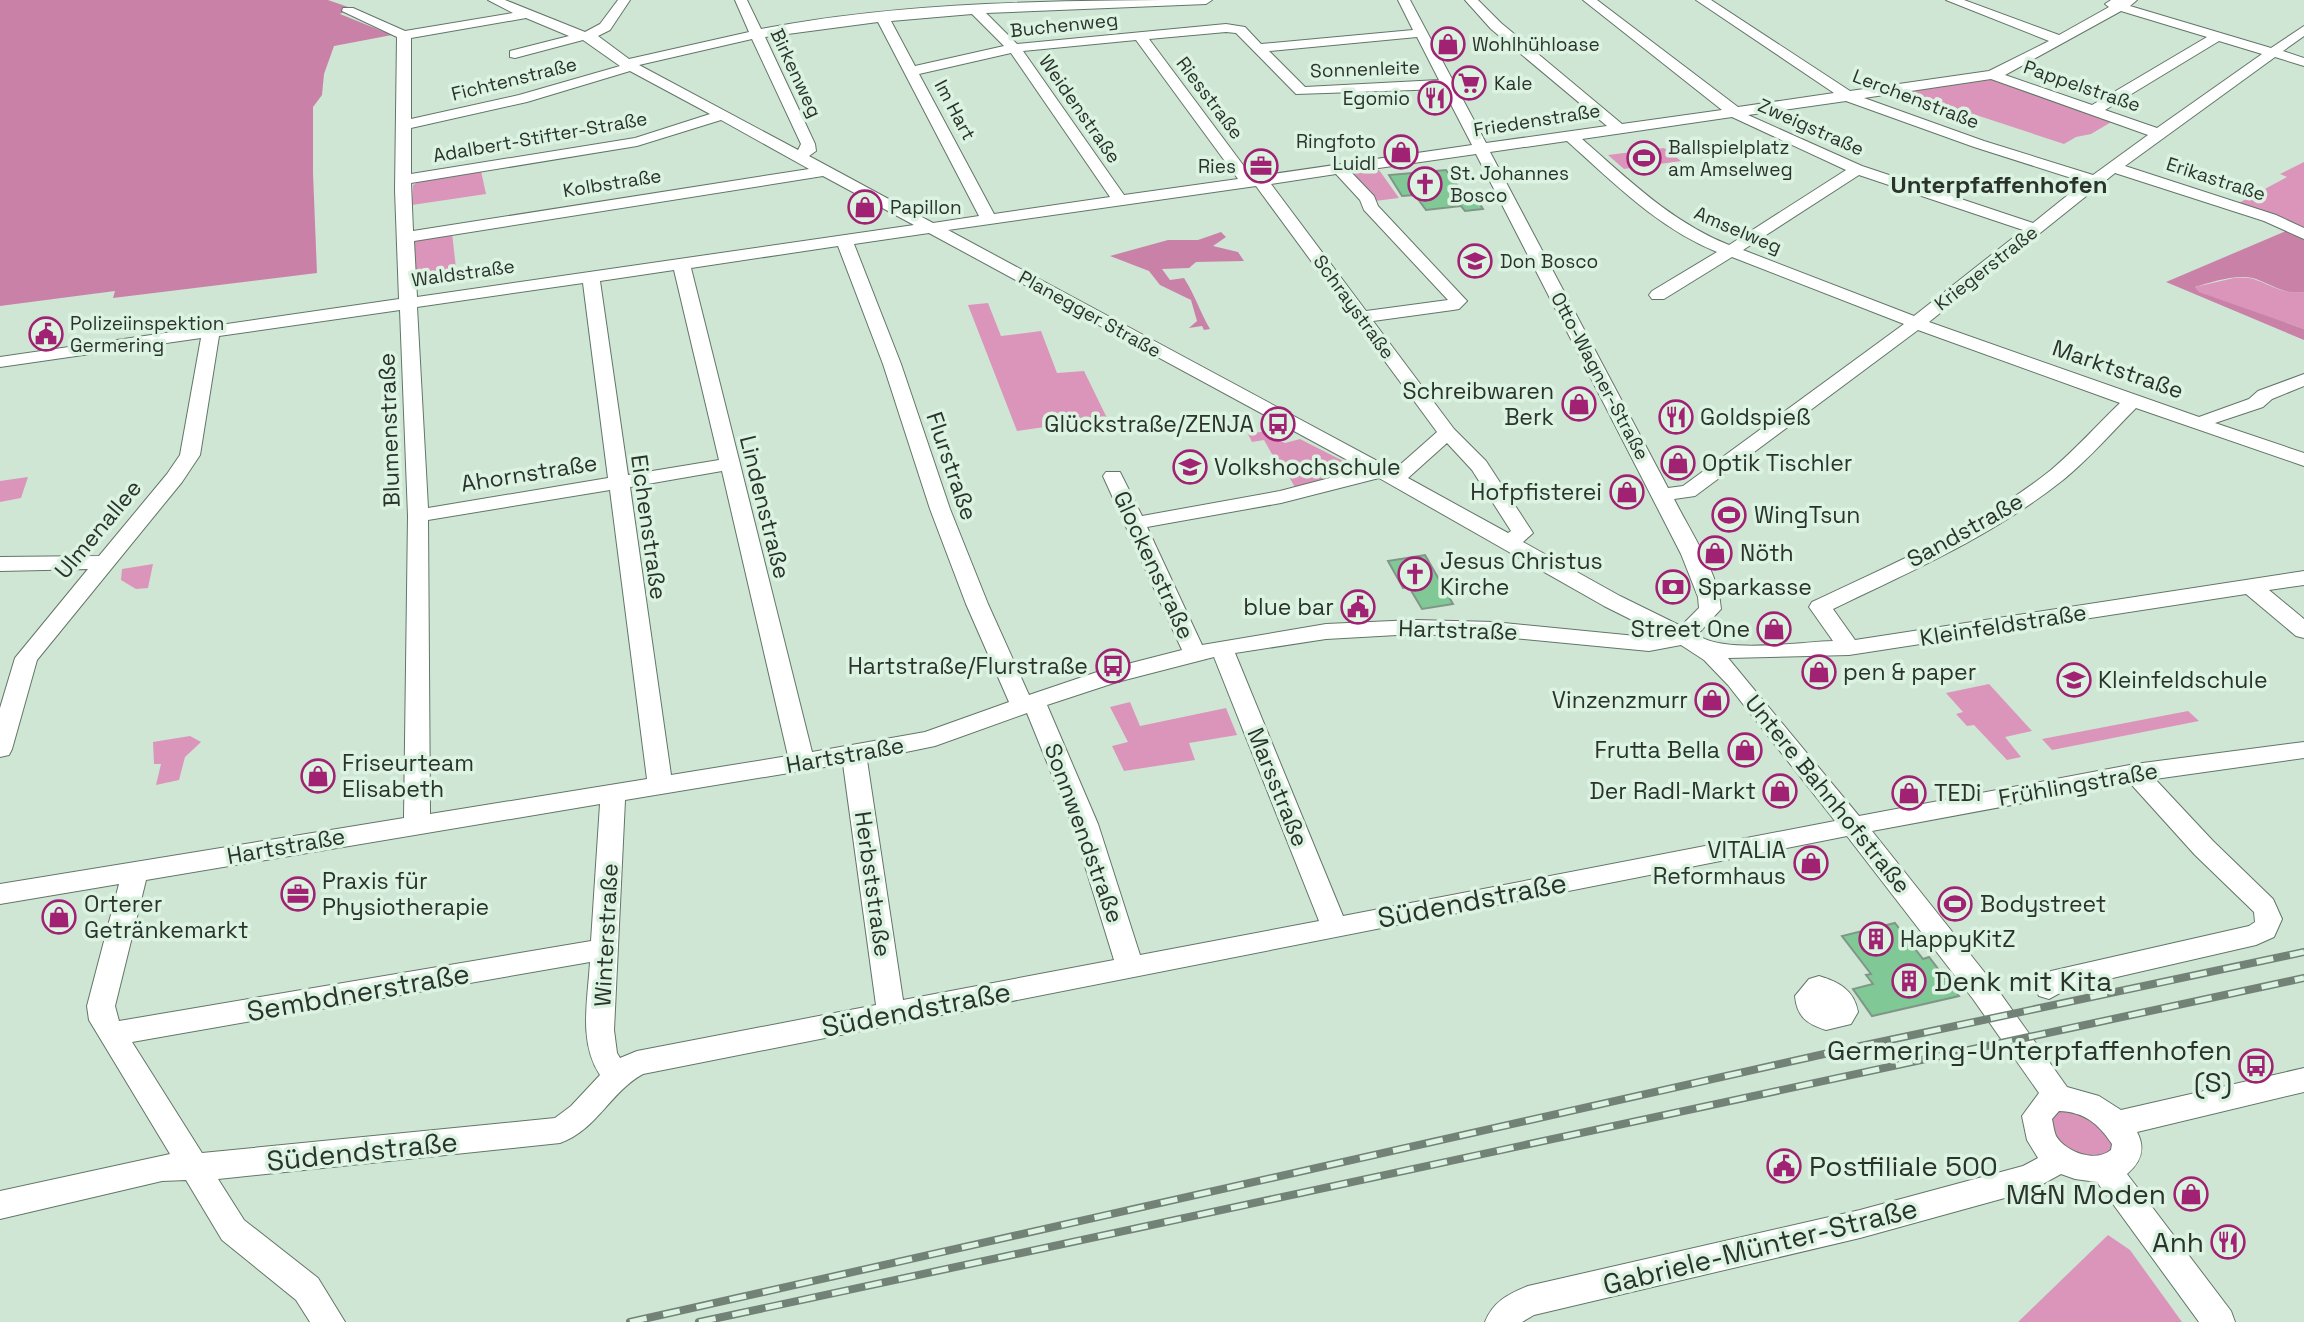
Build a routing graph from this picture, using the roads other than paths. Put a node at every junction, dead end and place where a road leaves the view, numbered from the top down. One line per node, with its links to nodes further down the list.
1 (494, 0): 14 (street, Planegger Straße)
2 (624, 0): 20 (street)
3 (741, 0): 17 (street, Birkenweg)
4 (1206, 0): 13 (street, Fichtenstraße)
5 (1404, 0): 18 (street, Otto-Wagner-Straße)
6 (1471, 0): 38 (street)
7 (1589, 0): 34 (street, Zweigstraße)
8 (1702, 0): 33 (street, Lerchenstraße)
9 (1952, 0): 23 (street)
10 (2101, 0): 11 (street)
11 (2125, 4): 22 (street); 23 (street, Friedenstraße)
12 (348, 11): 19 (street)
13 (976, 11): 15 (street, Fichtenstraße); 24 (street, Weidenstraße)
14 (529, 14): 19 (street); 20 (street, Planegger Straße)
15 (883, 18): 17 (street, Fichtenstraße); 30 (street, Im Hart)
16 (2304, 30): 26 (street, Kriegerstraße)
17 (756, 33): 29 (street, Fichtenstraße); 42 (street, Birkenweg)
18 (1422, 33): 25 (street); 32 (street, Otto-Wagner-Straße)
19 (404, 35): 37 (street, Blumenstraße)
20 (586, 36): 27 (street); 29 (street, Planegger Straße)
21 (1140, 36): 24 (street, Buchenweg); 25 (street, Buchenweg); 49 (street, Riesstraße)
22 (2218, 36): 26 (street); 35 (street)
23 (2060, 40): 31 (street, Friedenstraße)
24 (1014, 48): 30 (street, Buchenweg); 50 (street, Weidenstraße)
25 (1258, 48): 32 (street, Sonnenleite)
26 (2273, 52): 28 (street); 39 (street, Kriegerstraße)
27 (515, 54)
28 (2304, 62)
29 (630, 65): 36 (street, Planegger Straße); 37 (street, Fichtenstraße)
30 (912, 71): 51 (street, Im Hart)
31 (1992, 75): 33 (street, Friedenstraße); 35 (street, Pappelstraße)
32 (1449, 84): 41 (street, Otto-Wagner-Straße)
33 (1846, 95): 34 (street, Friedenstraße); 48 (street, Lerchenstraße)
34 (1732, 111): 38 (street, Friedenstraße); 44 (street, Zweigstraße)
35 (2093, 111): 39 (street, Pappelstraße)
36 (723, 115): 42 (street, Planegger Straße); 47 (street, Adalbert-Stifter-Straße)
37 (404, 125): 47 (street, Blumenstraße)
38 (1617, 127): 40 (street, Friedenstraße)
39 (2159, 134): 43 (street, Kriegerstraße)
40 (1569, 135): 41 (street, Friedenstraße); 57 (street, Amselweg)
41 (1479, 148): 45 (street, Friedenstraße); 75 (street, Otto-Wagner-Straße)
42 (797, 156): 46 (street, Planegger Straße)
43 (2113, 167): 48 (street, Kriegerstraße); 54 (street, Erikastraße)
44 (1857, 169): 53 (street, Zweigstraße); 57 (street)
45 (1342, 170): 49 (street, Friedenstraße); 62 (street)
46 (823, 171): 52 (street, Planegger Straße); 55 (street, Kolbstraße)
47 (404, 180): 55 (street, Blumenstraße)
48 (2095, 181): 53 (street, Kriegerstraße)
49 (1255, 182): 50 (street, Friedenstraße); 62 (street, Schraystraße)
50 (1120, 201): 51 (street, Friedenstraße)
51 (990, 220): 52 (street, Friedenstraße)
52 (932, 228): 56 (street, Waldstraße); 72 (street, Planegger Straße)
53 (2035, 229): 63 (street, Kriegerstraße)
54 (2304, 234)
55 (407, 237): 61 (street, Blumenstraße)
56 (844, 240): 58 (street, Waldstraße); 88 (street, Flurstraße)
57 (1727, 251): 60 (street); 63 (street, Amselweg)
58 (681, 263): 59 (street, Waldstraße); 71 (street, Lindenstraße)
59 (592, 276): 61 (street, Waldstraße); 74 (street, Eichenstraße)
60 (1658, 295)
61 (410, 302): 64 (street, Waldstraße); 76 (street, Blumenstraße)
62 (1360, 317): 69 (street, Schraystraße)
63 (1915, 324): 67 (street, Marktstraße); 75 (street, Kriegerstraße)
64 (211, 332): 65 (street, Waldstraße); 79 (street, Ulmenallee)
65 (0, 362)
66 (2304, 380): 68 (street)
67 (2134, 400): 68 (street, Marktstraße); 86 (street, Sandstraße)
68 (2202, 424): 70 (street, Marktstraße)
69 (1450, 435): 72 (street); 78 (street, Schraystraße)
70 (2304, 460)
71 (730, 464): 74 (street, Ahornstraße); 92 (street, Lindenstraße)
72 (1388, 475): 77 (street); 78 (street, Planegger Straße)
73 (1113, 476): 77 (street, Glockenstraße)
74 (619, 482): 76 (street, Ahornstraße); 94 (street, Eichenstraße)
75 (1663, 494): 84 (street, Otto-Wagner-Straße)
76 (418, 516): 96 (street, Blumenstraße)
77 (1136, 523): 87 (street, Glockenstraße)
78 (1509, 542): 84 (street, Planegger Straße)
79 (104, 562): 80 (street); 89 (street, Ulmenallee)
80 (0, 564)
81 (2304, 578): 82 (street, Kleinfeldstraße)
82 (2252, 587): 83 (street); 86 (street, Kleinfeldstraße)
83 (2304, 631)
84 (1692, 642): 85 (street, Hartstraße); 86 (street, Kleinfeldstraße); 97 (street, Untere Bahnhofstraße)
85 (1222, 648): 87 (street, Hartstraße); 100 (street, Marsstraße)
86 (1849, 648)
87 (1195, 654): 88 (street, Hartstraße)
88 (1028, 703): 91 (street, Hartstraße); 103 (street, Sonnwendstraße)
89 (0, 749)
90 (2304, 750): 93 (street, Frühlingstraße)
91 (854, 754): 92 (street, Hartstraße); 106 (street, Herbststraße)
92 (802, 762): 94 (street, Hartstraße)
93 (2135, 773): 97 (street, Frühlingstraße); 104 (street)
94 (660, 784): 95 (street, Hartstraße)
95 (613, 792): 96 (street, Hartstraße); 101 (street, Winterstraße)
96 (417, 824): 98 (street, Hartstraße)
97 (1853, 826): 100 (street, Südendstraße); 110 (street, Untere Bahnhofstraße)
98 (135, 872): 99 (street, Hartstraße); 107 (street)
99 (0, 894)
100 (1334, 926): 103 (street, Südendstraße)
101 (604, 949): 107 (street, Sembdnerstraße); 108 (street, Winterstraße)
102 (2089, 955): 104 (street)
103 (1130, 967): 106 (street, Südendstraße)
104 (2114, 968): 105 (street)
105 (2049, 988)
106 (891, 1013): 108 (street, Südendstraße)
107 (111, 1034): 113 (street)
108 (616, 1075): 113 (street, Südendstraße)
109 (2304, 1080): 111 (street)
110 (2059, 1099): 111 (street); 112 (street)
111 (2116, 1124): 114 (street)
112 (2057, 1156): 114 (street); 117 (street, Gabriele-Münter-Straße)
113 (195, 1168): 115 (street, Südendstraße); 116 (street)
114 (2106, 1170): 118 (street)
115 (0, 1205)
116 (329, 1322)
117 (1501, 1322)
118 (2219, 1322)

